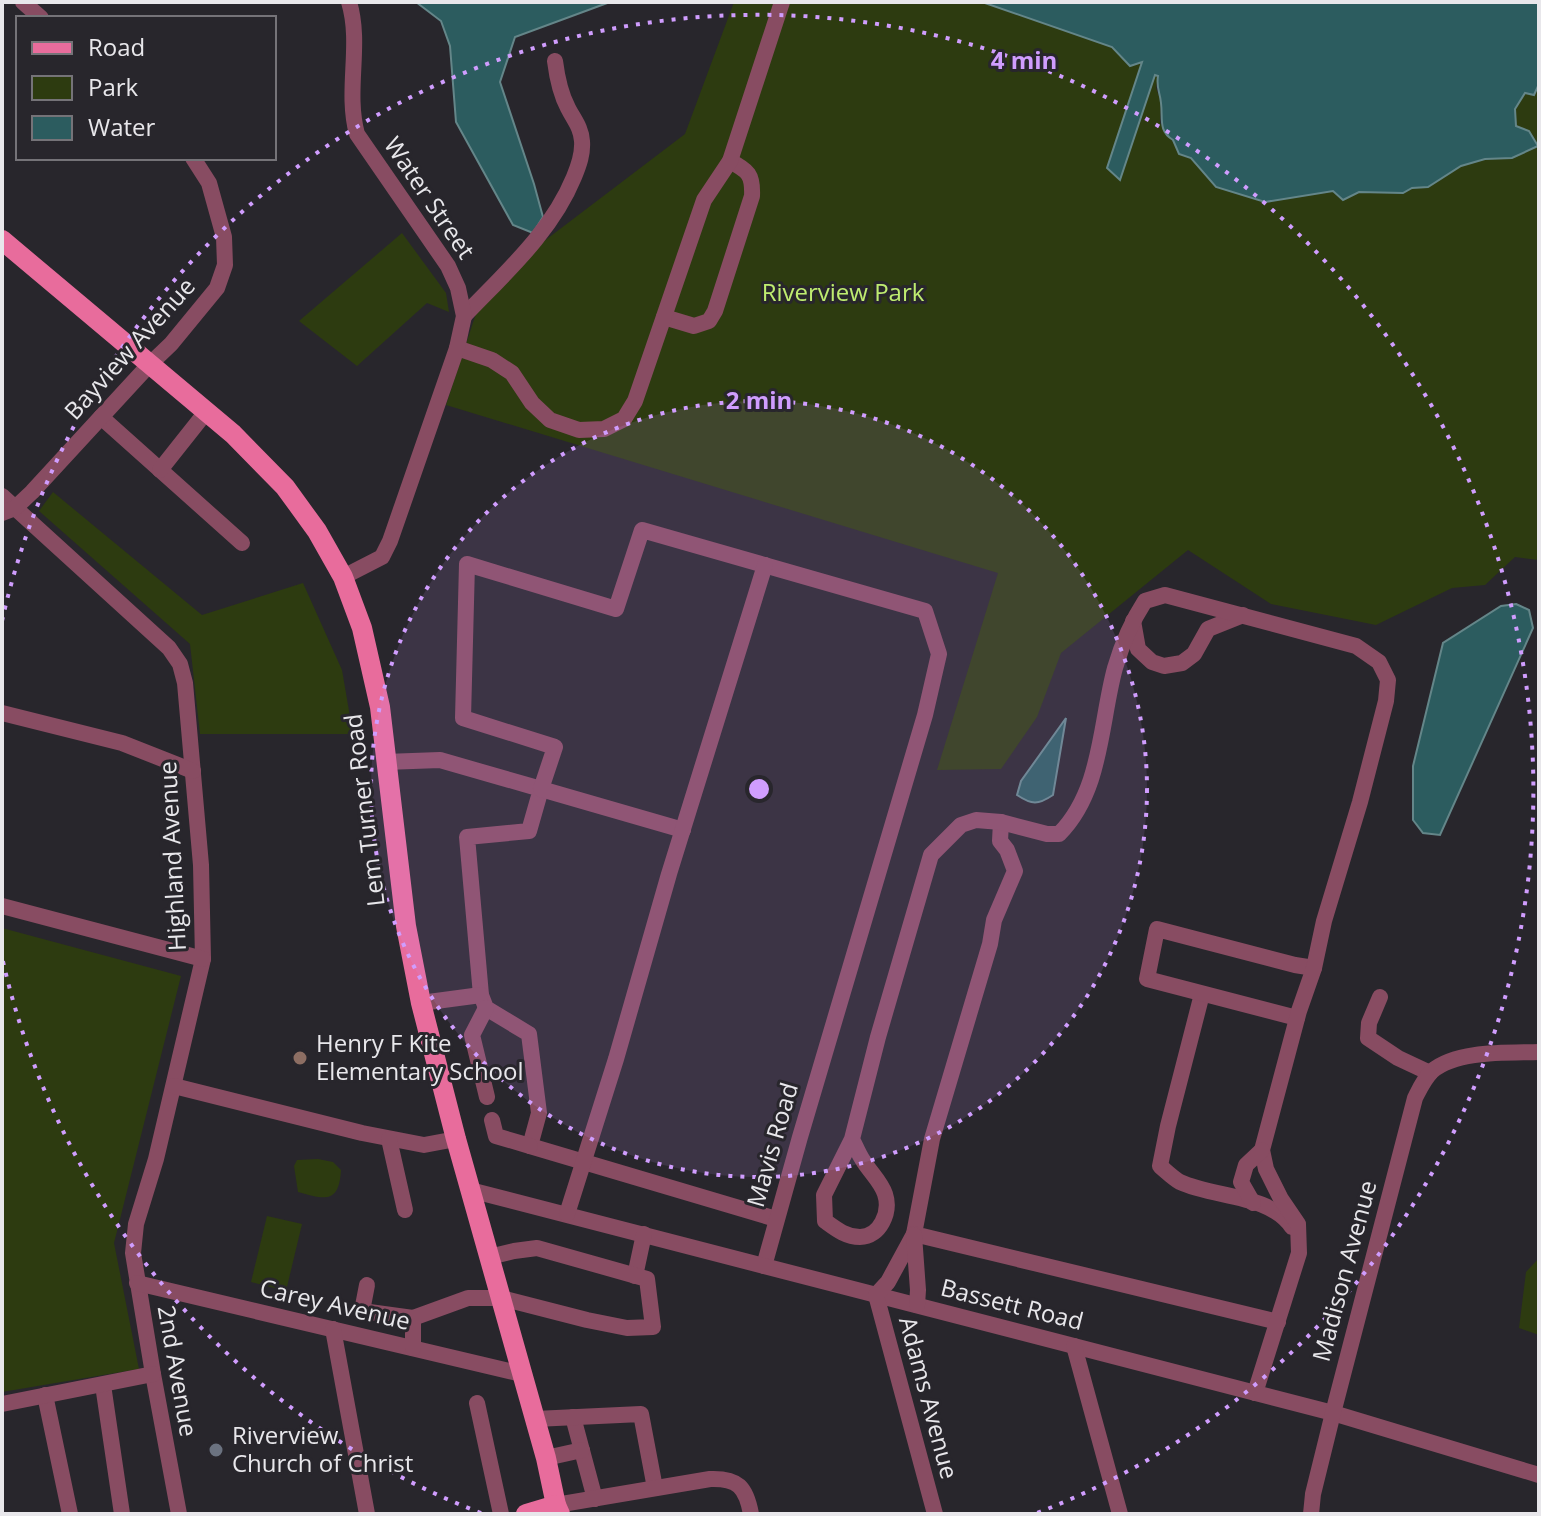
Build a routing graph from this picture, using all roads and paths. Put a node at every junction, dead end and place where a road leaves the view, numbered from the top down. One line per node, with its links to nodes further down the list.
1 (23, 2): 4 (street)
2 (349, 2): 9 (street, Water Street)
3 (782, 2): 7 (street)
4 (39, 16)
5 (555, 61): 9 (street)
6 (194, 160): 12 (street, Bayview Avenue)
7 (730, 161): 10 (street); 10 (street)
8 (2, 240): 12 (main road, Lem Turner Road)
9 (464, 316): 11 (street, Water Street)
10 (664, 317): 11 (street)
11 (457, 348): 20 (street, Water Street)
12 (149, 365): 13 (main road, Lem Turner Road); 14 (street, Bayview Avenue)
13 (206, 412): 15 (street); 20 (main road, Lem Turner Road)
14 (101, 417): 15 (street); 17 (street, Bayview Avenue)
15 (160, 470): 18 (street)
16 (2, 496): 17 (street, Highland Avenue)
17 (9, 510): 25 (street, Highland Avenue)
18 (242, 543)
19 (765, 565): 26 (street); 28 (street); 52 (street, Mavis Road)
20 (343, 577): 24 (main road, Lem Turner Road)
21 (1243, 615): 22 (street); 22 (street); 31 (street)
22 (1133, 620): 27 (street)
23 (2, 713): 25 (street)
24 (385, 762): 26 (street); 35 (main road, Lem Turner Road)
25 (193, 771): 30 (street, Highland Avenue)
26 (541, 789): 28 (street); 34 (street)
27 (1001, 822): 44 (street); 54 (street)
28 (683, 830): 47 (street)
29 (2, 906): 30 (street)
30 (203, 959): 39 (street, Highland Avenue)
31 (1314, 968): 32 (street); 36 (street)
32 (1202, 994): 36 (street); 49 (street)
33 (1380, 997): 38 (street)
34 (484, 1002): 35 (street); 40 (street); 45 (street)
35 (421, 1003): 43 (main road, Lem Turner Road)
36 (1297, 1018): 46 (street)
37 (1539, 1052): 38 (street)
38 (1430, 1073): 76 (street, Madison Avenue)
39 (174, 1086): 42 (street); 59 (street, Highland Avenue)
40 (487, 1097)
41 (492, 1120): 45 (street)
42 (389, 1139): 43 (street); 50 (street)
43 (456, 1139): 48 (main road, Lem Turner Road)
44 (852, 1139): 44 (street)
45 (530, 1146): 47 (street)
46 (1262, 1150): 49 (street); 55 (street)
47 (583, 1161): 51 (street); 52 (street)
48 (470, 1190): 51 (street, Bassett Road); 56 (main road, Lem Turner Road)
49 (1253, 1203): 55 (street)
50 (405, 1210)
51 (567, 1214): 53 (street, Bassett Road)
52 (776, 1219): 57 (street, Mavis Road)
53 (644, 1234): 57 (street, Bassett Road); 58 (street)
54 (914, 1234): 61 (street); 63 (street); 65 (street)
55 (1298, 1238): 65 (street)
56 (489, 1257): 58 (street); 62 (main road, Lem Turner Road)
57 (764, 1266): 61 (street, Bassett Road)
58 (635, 1276): 62 (street)
59 (137, 1283): 66 (street, Carey Avenue); 69 (street, 2nd Avenue)
60 (367, 1285): 64 (street)
61 (876, 1295): 63 (street, Bassett Road); 92 (street, Adams Avenue)
62 (501, 1298): 64 (street); 70 (main road, Lem Turner Road)
63 (917, 1305): 67 (street, Bassett Road)
64 (413, 1318): 68 (street)
65 (1278, 1322): 72 (street)
66 (333, 1329): 68 (street, Carey Avenue); 88 (street)
67 (1074, 1346): 72 (street, Bassett Road); 93 (street)
68 (413, 1348): 70 (street, Carey Avenue)
69 (153, 1374): 71 (street); 87 (street, 2nd Avenue)
70 (522, 1374): 78 (main road, Lem Turner Road)
71 (103, 1385): 73 (street); 86 (street)
72 (1255, 1393): 76 (street, Bassett Road)
73 (45, 1395): 75 (street); 85 (street)
74 (477, 1403): 89 (street)
75 (5, 1408)
76 (1333, 1413): 81 (street, Bassett Road); 94 (street, Madison Avenue)
77 (573, 1417): 78 (street); 79 (street); 82 (street)
78 (535, 1419): 80 (main road, Lem Turner Road)
79 (582, 1450): 80 (street); 83 (street)
80 (546, 1458): 84 (main road, Lem Turner Road)
81 (1539, 1475)
82 (655, 1488): 83 (street); 91 (street)
83 (595, 1499): 84 (street)
84 (557, 1511): 90 (main road)
85 (70, 1514)
86 (122, 1514)
87 (179, 1514)
88 (367, 1514)
89 (501, 1514)
90 (526, 1514)
91 (751, 1514)
92 (935, 1514)
93 (1120, 1514)
94 (1311, 1514)

